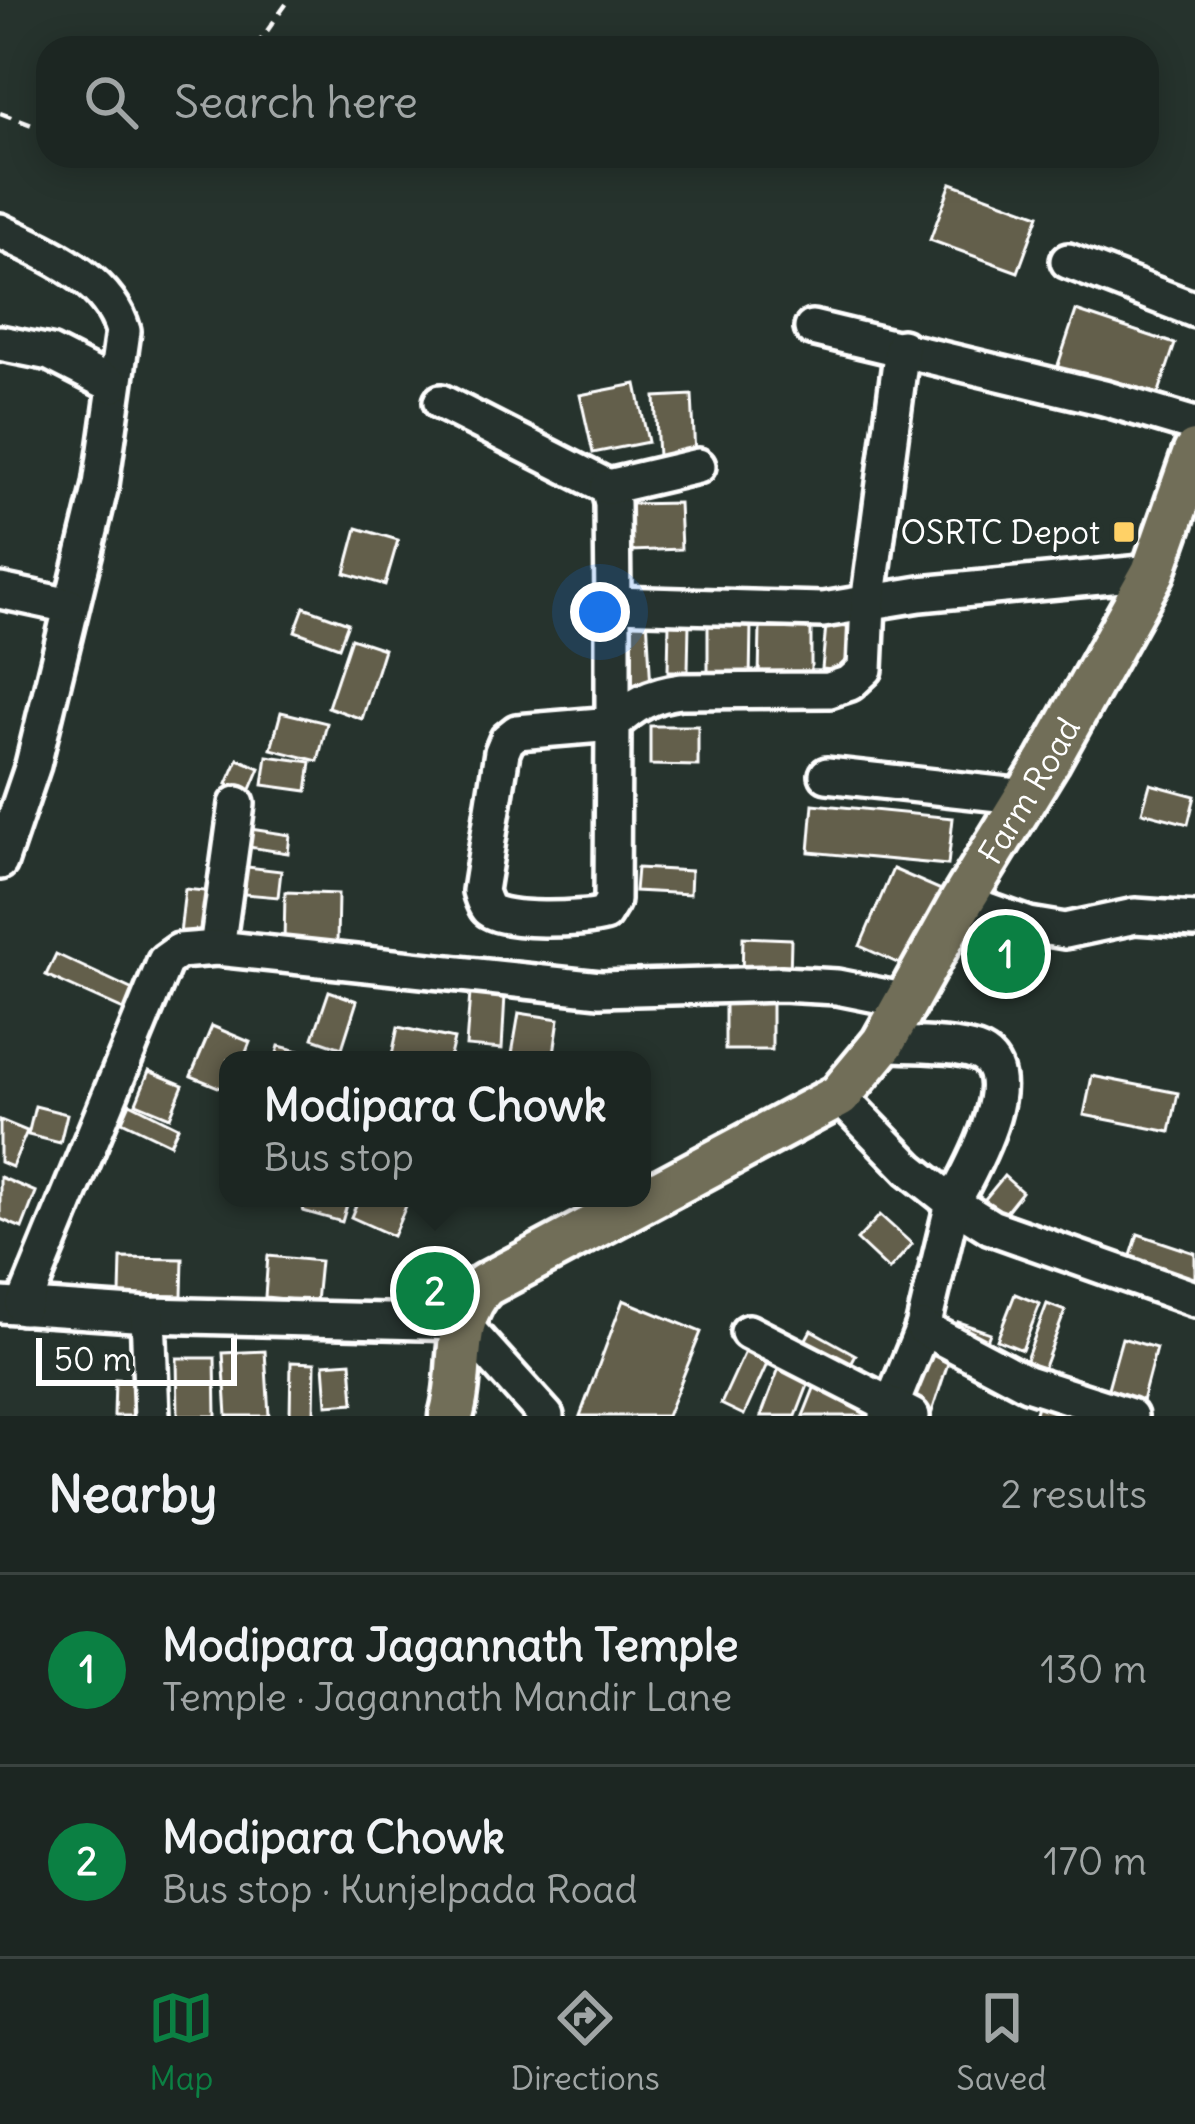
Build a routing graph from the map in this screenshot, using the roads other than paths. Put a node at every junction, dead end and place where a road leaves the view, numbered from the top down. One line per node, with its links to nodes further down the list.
1 (0, 231): 7 (street)
2 (1068, 261): 3 (street)
3 (1195, 310)
4 (812, 328): 6 (street)
5 (0, 343): 7 (street)
6 (902, 346): 9 (street); 16 (street)
7 (113, 385): 17 (street)
8 (442, 402): 12 (street)
9 (1195, 425)
10 (1195, 452): 13 (main road, Farm Road)
11 (698, 466): 12 (street)
12 (608, 488): 15 (street)
13 (1153, 572): 16 (street); 20 (main road, Farm Road)
14 (0, 591): 17 (street)
15 (613, 604): 16 (street); 18 (street)
16 (868, 604): 18 (street)
17 (70, 606): 22 (street)
18 (613, 724): 18 (street)
19 (827, 775): 20 (street)
20 (1026, 797): 23 (main road, Farm Road)
21 (237, 804): 25 (street)
22 (0, 862)
23 (962, 901): 24 (street); 26 (main road, Farm Road)
24 (1195, 920)
25 (217, 948): 26 (street); 33 (street)
26 (907, 1001): 27 (main road, Farm Road)
27 (883, 1042): 28 (main road, Farm Road); 30 (street)
28 (838, 1096): 29 (main road, Farm Road); 30 (street)
29 (651, 1197)
30 (953, 1203): 32 (street); 36 (street)
31 (632, 1207): 35 (main road, Farm Road)
32 (1195, 1299)
33 (11, 1306): 34 (street)
34 (148, 1315): 35 (street); 40 (street)
35 (462, 1323): 38 (main road); 41 (street)
36 (923, 1328): 39 (street); 42 (street)
37 (748, 1332): 39 (street)
38 (457, 1410)
39 (897, 1413)
40 (152, 1416)
41 (546, 1416)
42 (1130, 1416)

